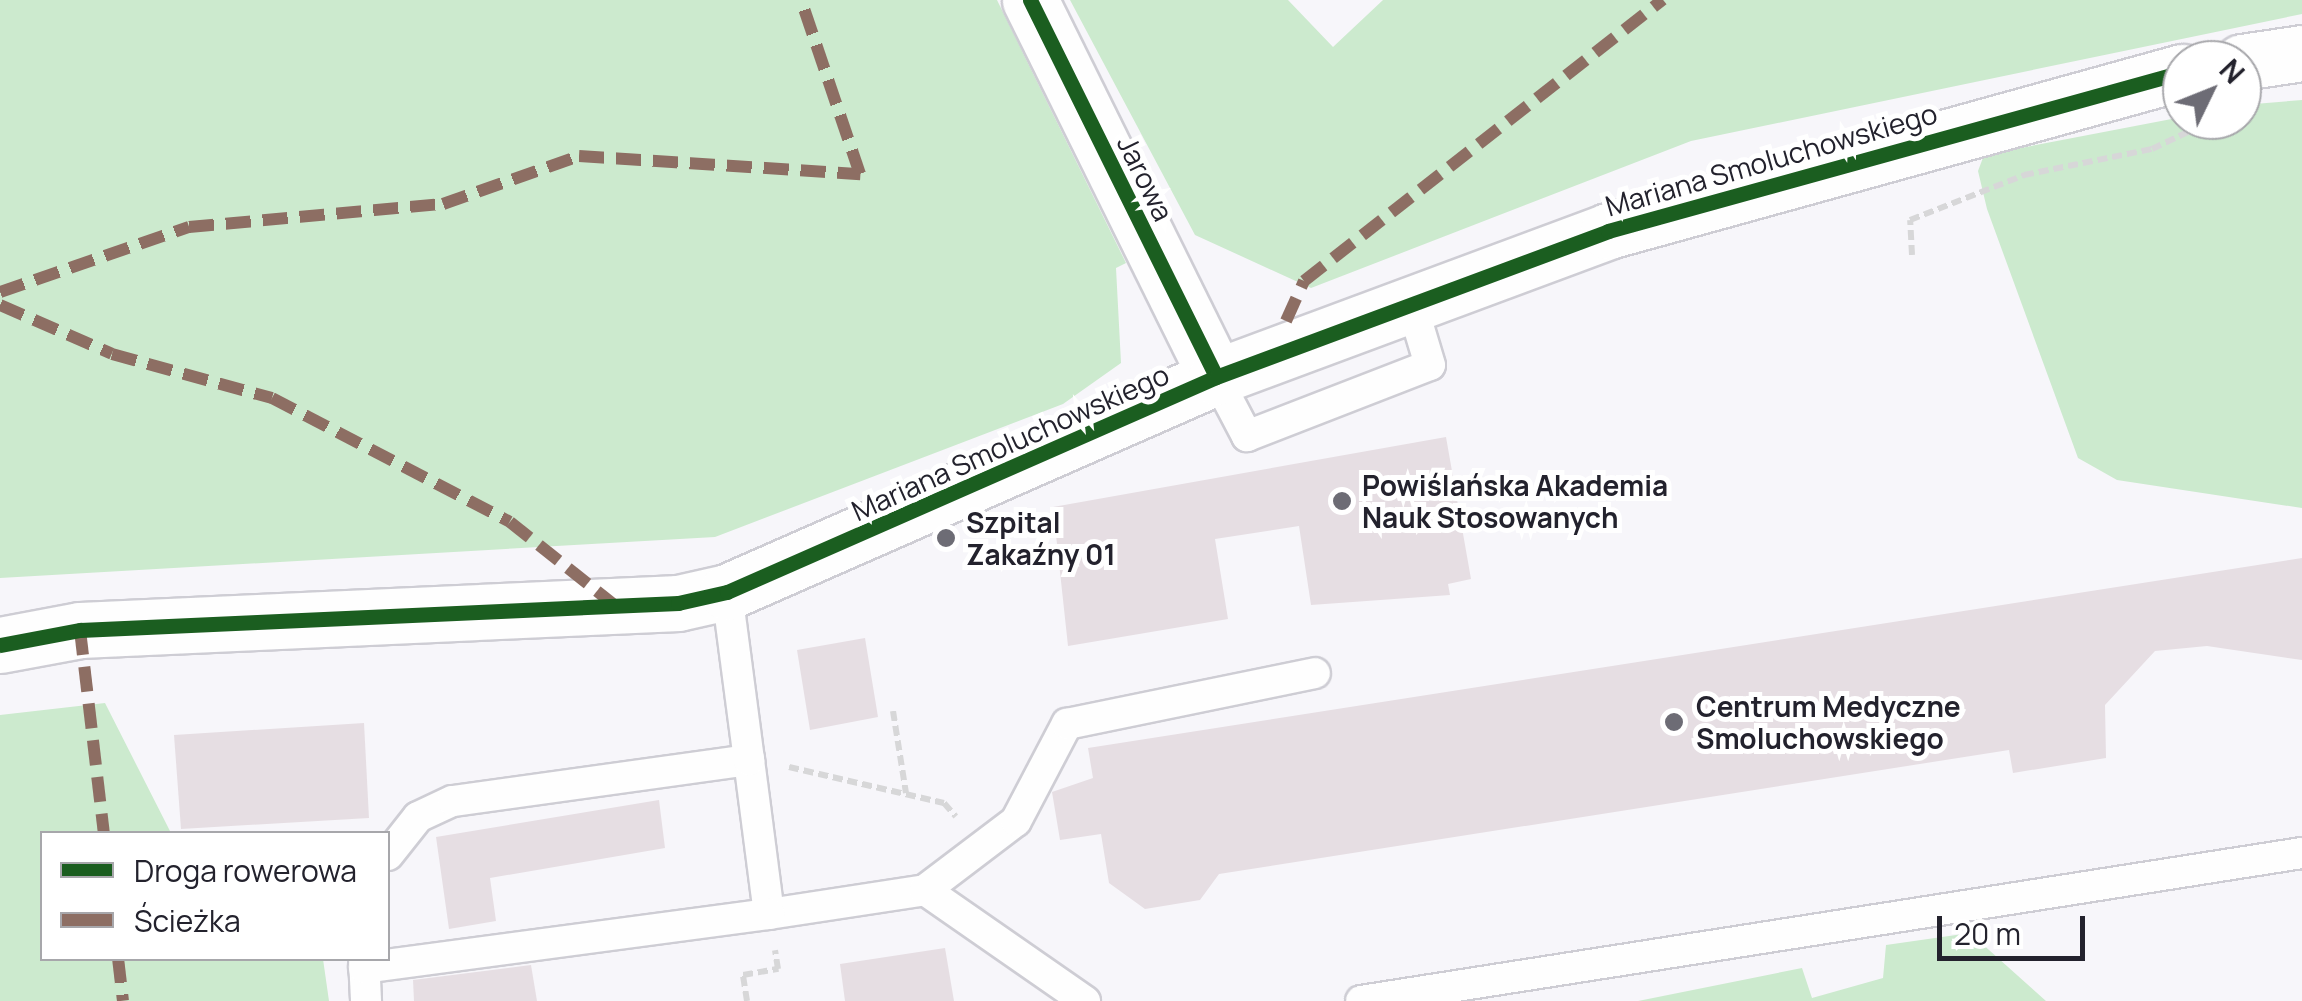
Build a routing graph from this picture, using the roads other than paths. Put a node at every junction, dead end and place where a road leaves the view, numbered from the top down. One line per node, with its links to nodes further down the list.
1 (1030, 0): 5 (street, Jarowa)
2 (2302, 53): 3 (street)
3 (2262, 59)
4 (2162, 77): 5 (street, Mariana Smoluchowskiego)
5 (1216, 377): 6 (street, Mariana Smoluchowskiego)
6 (727, 592): 7 (street, Mariana Smoluchowskiego); 9 (lane)
7 (0, 645)
8 (1316, 673): 12 (lane)
9 (748, 760): 10 (lane); 13 (lane)
10 (390, 852)
11 (2302, 853): 18 (lane)
12 (926, 890): 13 (lane); 17 (lane)
13 (769, 914): 14 (lane)
14 (390, 960)
15 (364, 963): 16 (lane)
16 (366, 1001)
17 (1085, 1001)
18 (1361, 1001)

